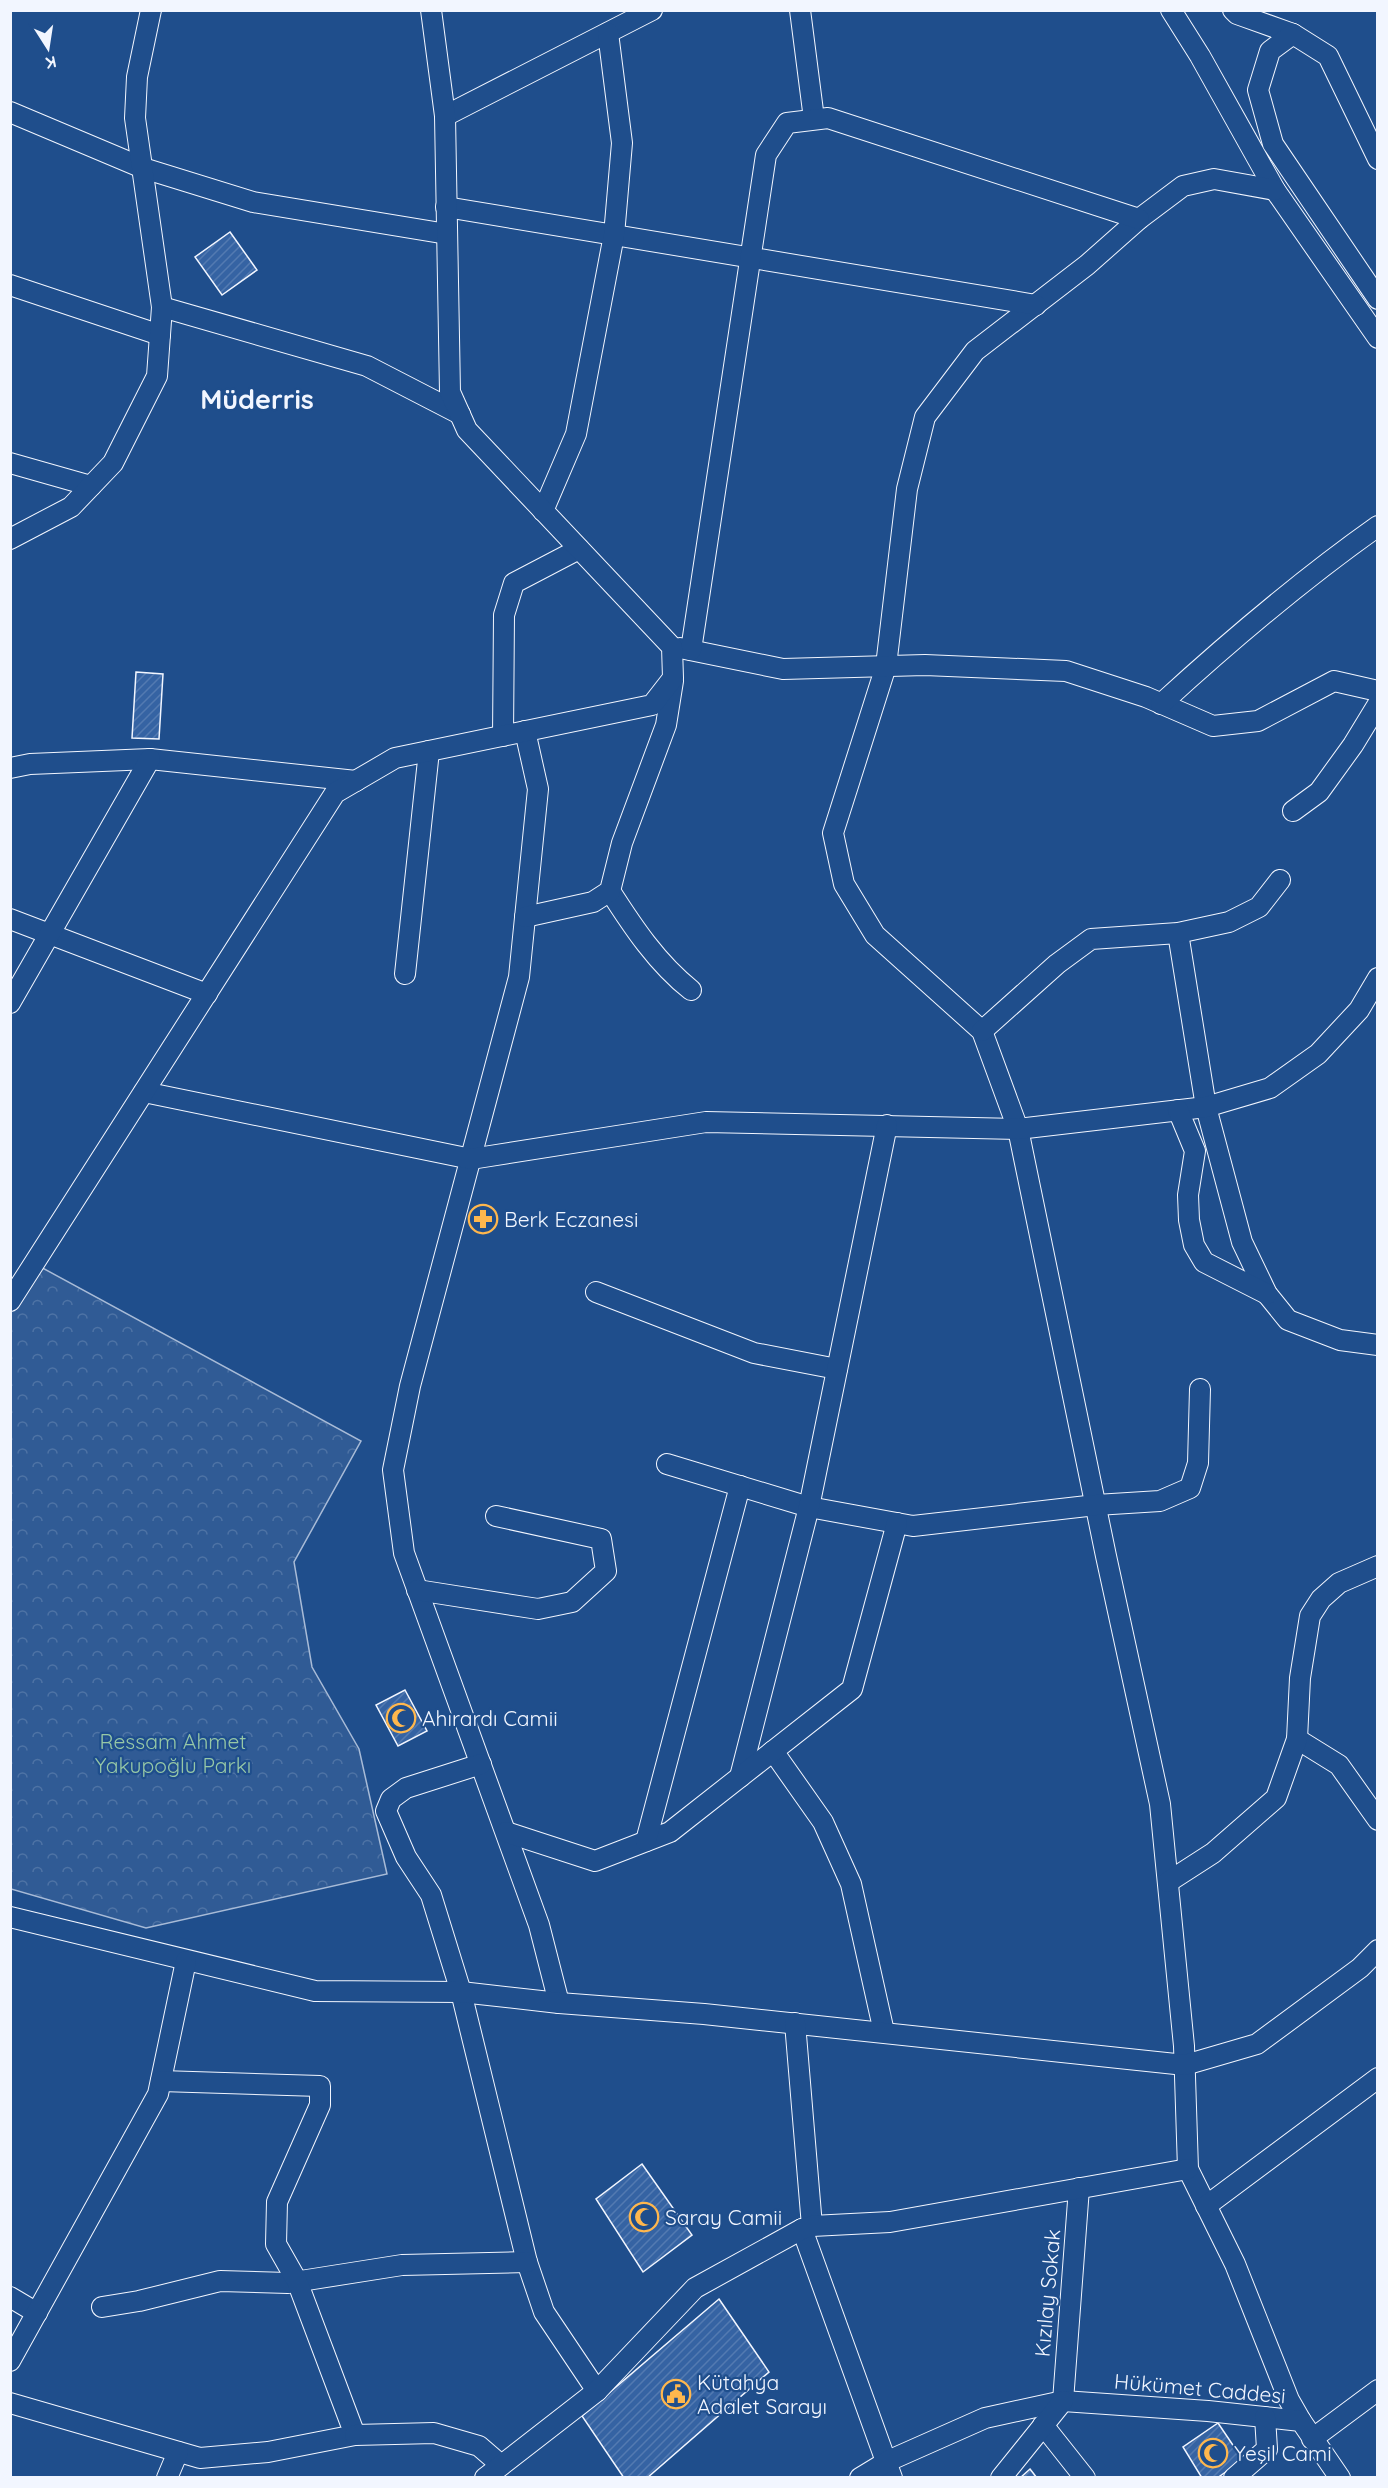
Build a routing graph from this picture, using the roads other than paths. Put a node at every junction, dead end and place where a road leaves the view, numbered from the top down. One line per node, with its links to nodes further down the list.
1 (152, 10): 13 (street)
2 (431, 10): 10 (street)
3 (652, 10): 7 (street)
4 (800, 10): 11 (street)
5 (1171, 10): 14 (street)
6 (1233, 10): 8 (street)
7 (608, 33): 10 (street); 18 (street)
8 (1293, 34): 12 (street); 21 (street)
9 (10, 112): 13 (street)
10 (445, 116): 15 (street)
11 (814, 119): 16 (street); 19 (street)
12 (1377, 159)
13 (143, 168): 17 (street); 23 (street)
14 (1275, 190): 16 (street); 25 (street)
15 (447, 207): 17 (street); 18 (street)
16 (1139, 219): 22 (street)
17 (447, 234): 26 (street)
18 (614, 235): 19 (street); 29 (street)
19 (751, 258): 22 (street); 34 (street)
20 (10, 285): 24 (street)
21 (1377, 299)
22 (1036, 305): 35 (street)
23 (162, 307): 24 (street); 26 (street)
24 (160, 335): 28 (street)
25 (1377, 338)
26 (460, 414): 29 (street)
27 (10, 463): 28 (street)
28 (91, 486): 31 (street)
29 (543, 511): 32 (street)
30 (1377, 526): 38 (street)
31 (10, 539)
32 (579, 549): 33 (street); 41 (street)
33 (672, 646): 34 (street); 36 (street)
34 (691, 650): 35 (street)
35 (886, 666): 38 (street); 58 (street)
36 (673, 678): 40 (street); 48 (street)
37 (1377, 691): 38 (street)
38 (1161, 704)
39 (1377, 704): 46 (street)
40 (525, 731): 41 (street); 49 (street)
41 (503, 736): 42 (street)
42 (429, 751): 45 (street); 53 (street)
43 (150, 759): 44 (street); 45 (street); 52 (street)
44 (10, 768)
45 (356, 781): 56 (street)
46 (1293, 812)
47 (1280, 880): 51 (street)
48 (610, 891): 49 (street); 55 (street)
49 (525, 917): 64 (street)
50 (10, 919): 52 (street)
51 (1178, 933): 58 (street); 60 (street)
52 (49, 934): 56 (street); 57 (street)
53 (405, 974)
54 (1377, 978): 60 (street)
55 (691, 990)
56 (207, 994): 59 (street)
57 (10, 1003)
58 (982, 1031): 63 (street)
59 (144, 1092): 64 (street); 67 (street)
60 (1206, 1107): 61 (street); 66 (street)
61 (1178, 1110): 63 (street); 66 (street)
62 (887, 1125): 63 (street); 64 (street); 69 (street)
63 (1018, 1129): 73 (street)
64 (471, 1159): 78 (street)
65 (596, 1292): 69 (street)
66 (1267, 1294): 68 (street)
67 (12, 1296)
68 (1377, 1345)
69 (837, 1369): 74 (street)
70 (1200, 1389): 73 (street)
71 (667, 1464): 72 (street)
72 (740, 1486): 74 (street); 85 (street)
73 (1096, 1505): 76 (street); 86 (street)
74 (809, 1507): 76 (street); 82 (street)
75 (496, 1516): 78 (street)
76 (897, 1523): 80 (street)
77 (1377, 1566): 79 (street)
78 (417, 1590): 81 (street)
79 (1297, 1739): 83 (street); 86 (street)
80 (773, 1751): 82 (street); 93 (street)
81 (481, 1764): 84 (street); 90 (street)
82 (740, 1777): 85 (street)
83 (1377, 1820)
84 (506, 1832): 85 (street); 91 (street)
85 (646, 1841)
86 (1168, 1882): 94 (street)
87 (10, 1917): 89 (street)
88 (1377, 1950): 94 (street)
89 (186, 1961): 90 (street); 96 (street)
90 (461, 1992): 91 (street); 101 (street)
91 (558, 2003): 92 (street)
92 (795, 2023): 93 (street); 100 (street)
93 (884, 2032): 94 (street)
94 (1185, 2065): 97 (street)
95 (1377, 2078): 99 (street)
96 (161, 2081): 102 (street); 105 (street)
97 (1188, 2169): 98 (street); 99 (street)
98 (1079, 2188): 100 (street); 109 (street, Kızılay Sokak)
99 (1206, 2206): 112 (street)
100 (807, 2228): 108 (street); 118 (street)
101 (527, 2262): 102 (street); 108 (street)
102 (297, 2281): 104 (street); 114 (street)
103 (10, 2297): 105 (street)
104 (102, 2307)
105 (37, 2313): 106 (street)
106 (10, 2361)
107 (1377, 2390): 115 (street)
108 (597, 2391): 117 (street)
109 (1062, 2401): 111 (street, Hükümet Caddesi); 113 (street); 118 (street, Hükümet Caddesi)
110 (10, 2403): 116 (street)
111 (1265, 2417): 112 (street, Hükümet Caddesi); 119 (street)
112 (1301, 2421): 115 (street, Hükümet Caddesi)
113 (1043, 2425): 123 (street); 124 (street)
114 (355, 2435): 116 (street); 117 (street)
115 (1312, 2439): 125 (street, Hükümet Caddesi)
116 (178, 2452): 120 (street)
117 (501, 2465): 121 (street)
118 (890, 2470): 122 (street, Hükümet Caddesi)
119 (1234, 2476)
120 (167, 2478)
121 (485, 2478)
122 (860, 2478)
123 (1000, 2478)
124 (1085, 2478)
125 (1340, 2478)

